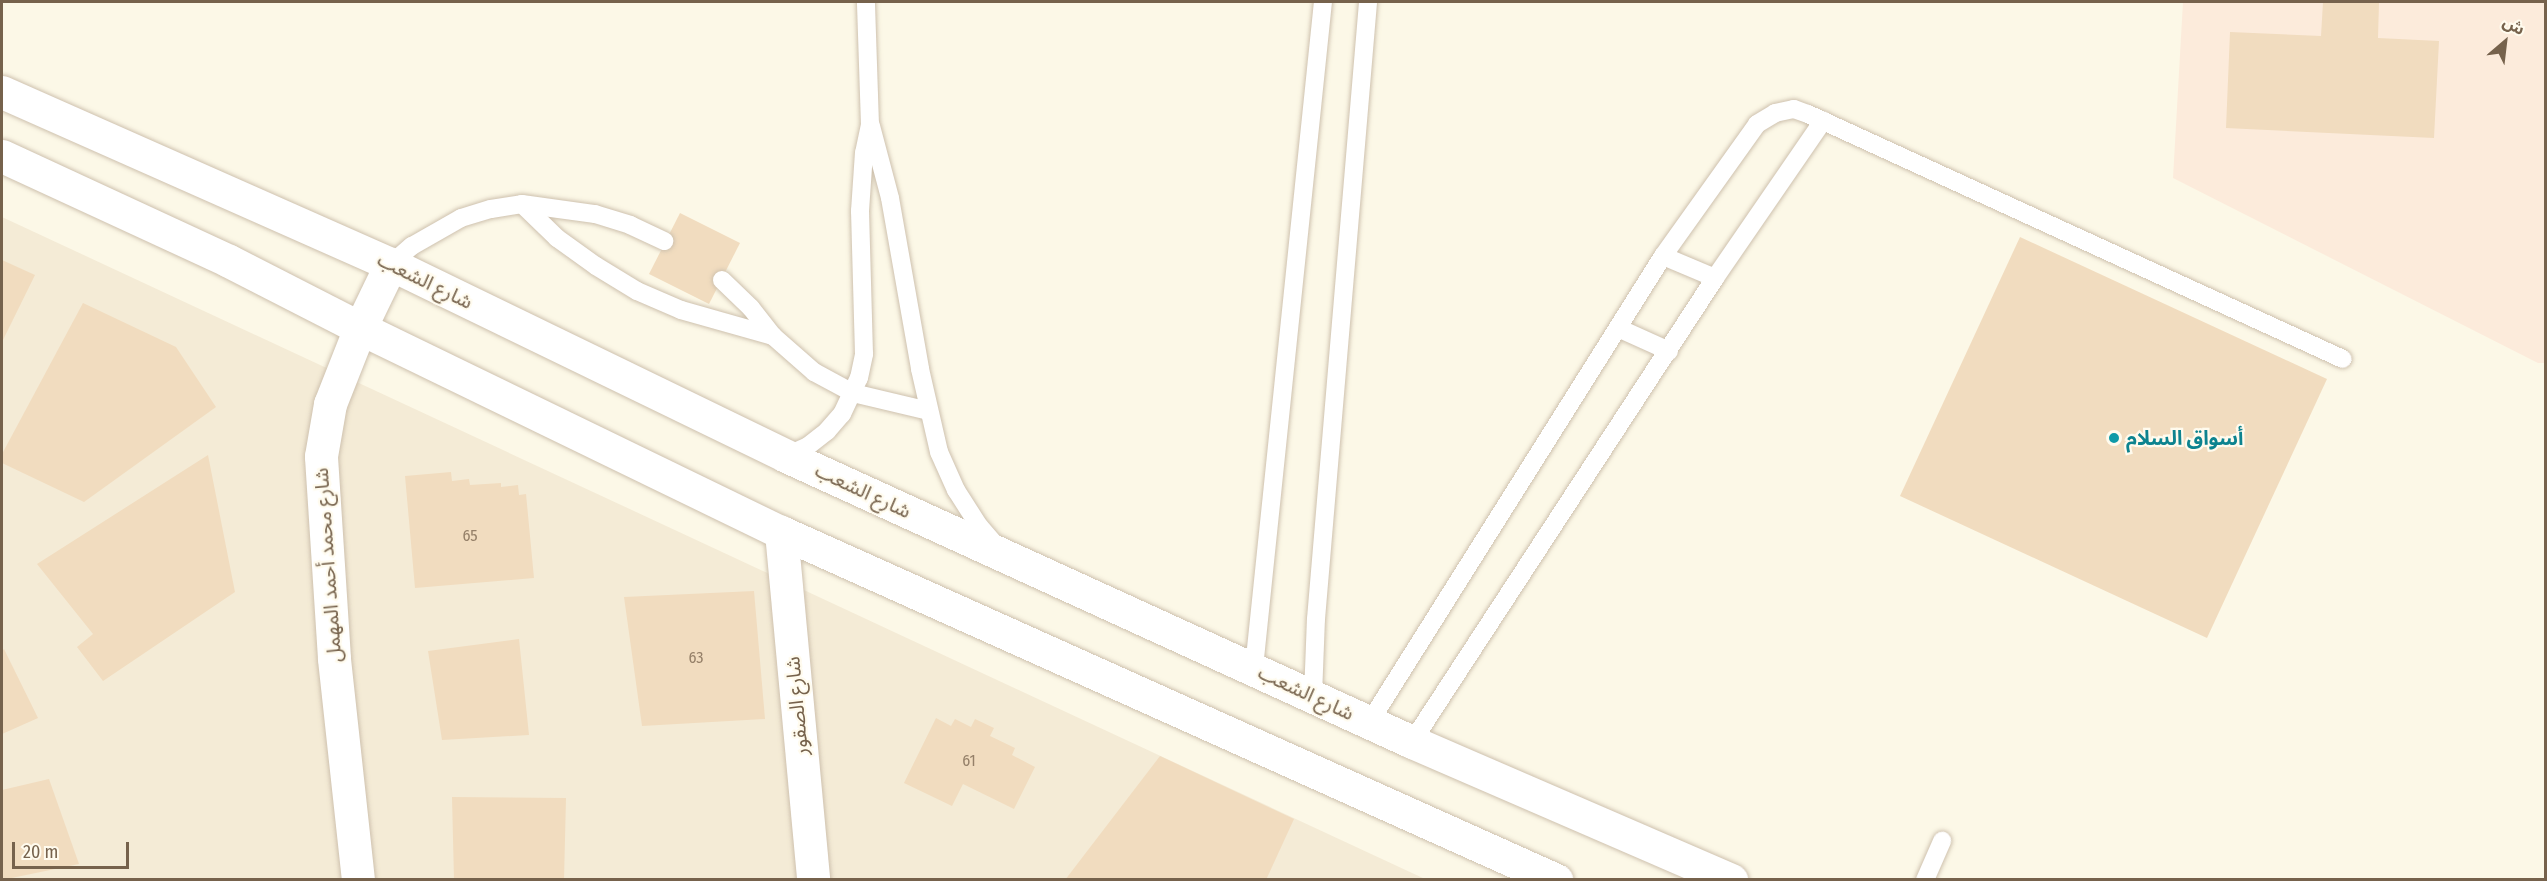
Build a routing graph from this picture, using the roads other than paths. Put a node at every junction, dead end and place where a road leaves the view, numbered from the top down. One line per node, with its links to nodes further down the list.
1 (866, 2): 6 (lane)
2 (1323, 2): 24 (lane)
3 (1368, 2): 25 (lane)
4 (2, 92): 11 (street, شارع الشعب)
5 (1822, 121): 10 (lane); 12 (lane); 18 (lane)
6 (870, 125): 19 (lane); 20 (lane)
7 (2, 156): 14 (street)
8 (522, 204): 9 (lane); 11 (lane); 16 (lane)
9 (665, 241)
10 (1663, 256): 12 (lane); 15 (lane)
11 (391, 264): 14 (street, شارع محمد أحمد المهمل); 21 (street, شارع الشعب)
12 (1716, 278): 17 (lane)
13 (722, 280): 16 (lane)
14 (360, 328): 22 (street); 29 (street, شارع محمد أحمد المهمل)
15 (1618, 328): 17 (lane); 26 (lane)
16 (773, 336): 19 (lane)
17 (1669, 351): 27 (lane)
18 (2343, 359)
19 (853, 393): 20 (lane); 21 (lane)
20 (929, 411): 23 (lane)
21 (786, 456): 23 (street, شارع الشعب)
22 (781, 532): 30 (street, شارع الصقور); 31 (street)
23 (1007, 558): 24 (street, شارع الشعب)
24 (1254, 668): 25 (street, شارع الشعب)
25 (1313, 696): 26 (street, شارع الشعب)
26 (1369, 723): 27 (street, شارع الشعب)
27 (1412, 742): 32 (street, شارع الشعب)
28 (1942, 842): 33 (lane)
29 (358, 879)
30 (813, 879)
31 (1556, 879)
32 (1731, 879)
33 (1925, 879)

